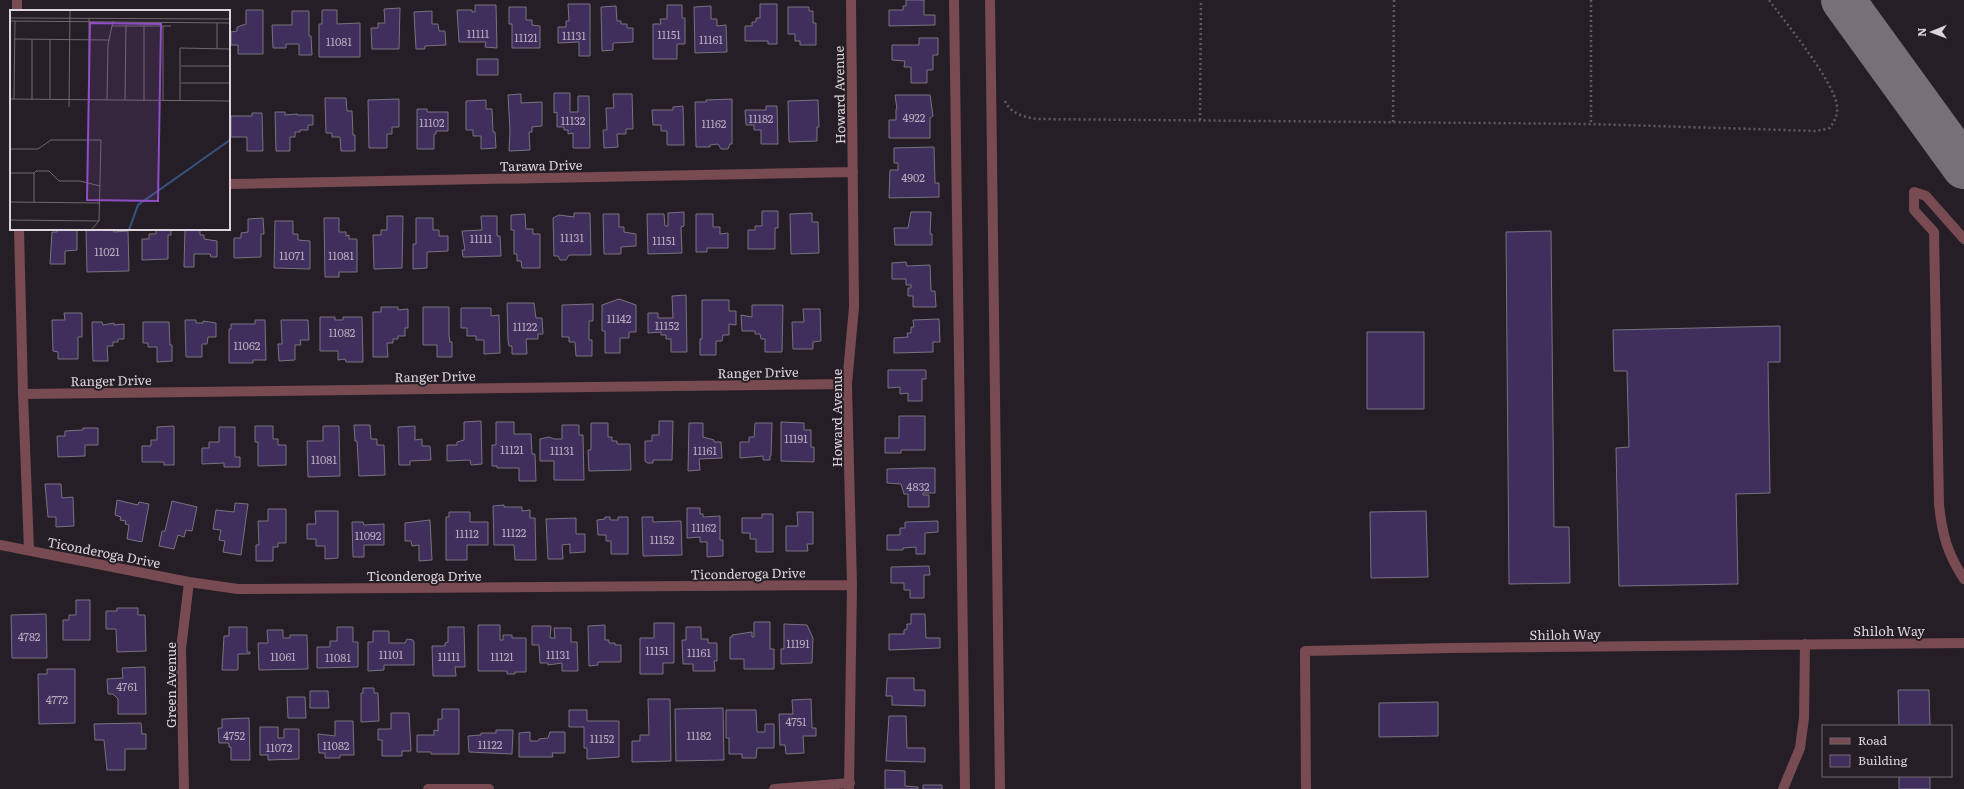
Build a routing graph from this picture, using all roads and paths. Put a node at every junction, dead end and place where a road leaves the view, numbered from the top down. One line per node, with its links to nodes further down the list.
1 (851, 0): 12 (street, Howard Avenue)
2 (954, 0): 30 (street)
3 (990, 0): 31 (street)
4 (1201, 0): 9 (path)
5 (1394, 0): 10 (path)
6 (1591, 0): 11 (path)
7 (1769, 0): 11 (path)
8 (1004, 98): 9 (path)
9 (1200, 120): 10 (path)
10 (1393, 122): 11 (path)
11 (1591, 124)
12 (854, 172): 13 (street, Tarawa Drive); 16 (street, Howard Avenue)
13 (230, 184)
14 (19, 230): 17 (street)
15 (1964, 240): 20 (street)
16 (847, 384): 17 (street, Ranger Drive); 22 (street, Howard Avenue)
17 (23, 394): 19 (street)
18 (0, 544): 19 (street, Ticonderoga Drive)
19 (29, 550): 21 (street, Ticonderoga Drive)
20 (1964, 579)
21 (189, 582): 22 (street, Ticonderoga Drive); 26 (street, Green Avenue)
22 (852, 585): 25 (street, Howard Avenue)
23 (1964, 642): 24 (street, Shiloh Way)
24 (1805, 644): 32 (street, Shiloh Way); 33 (street)
25 (849, 786): 29 (street)
26 (184, 789)
27 (428, 789): 28 (street)
28 (489, 789)
29 (774, 789)
30 (965, 789)
31 (1000, 789)
32 (1306, 789)
33 (1782, 789)

